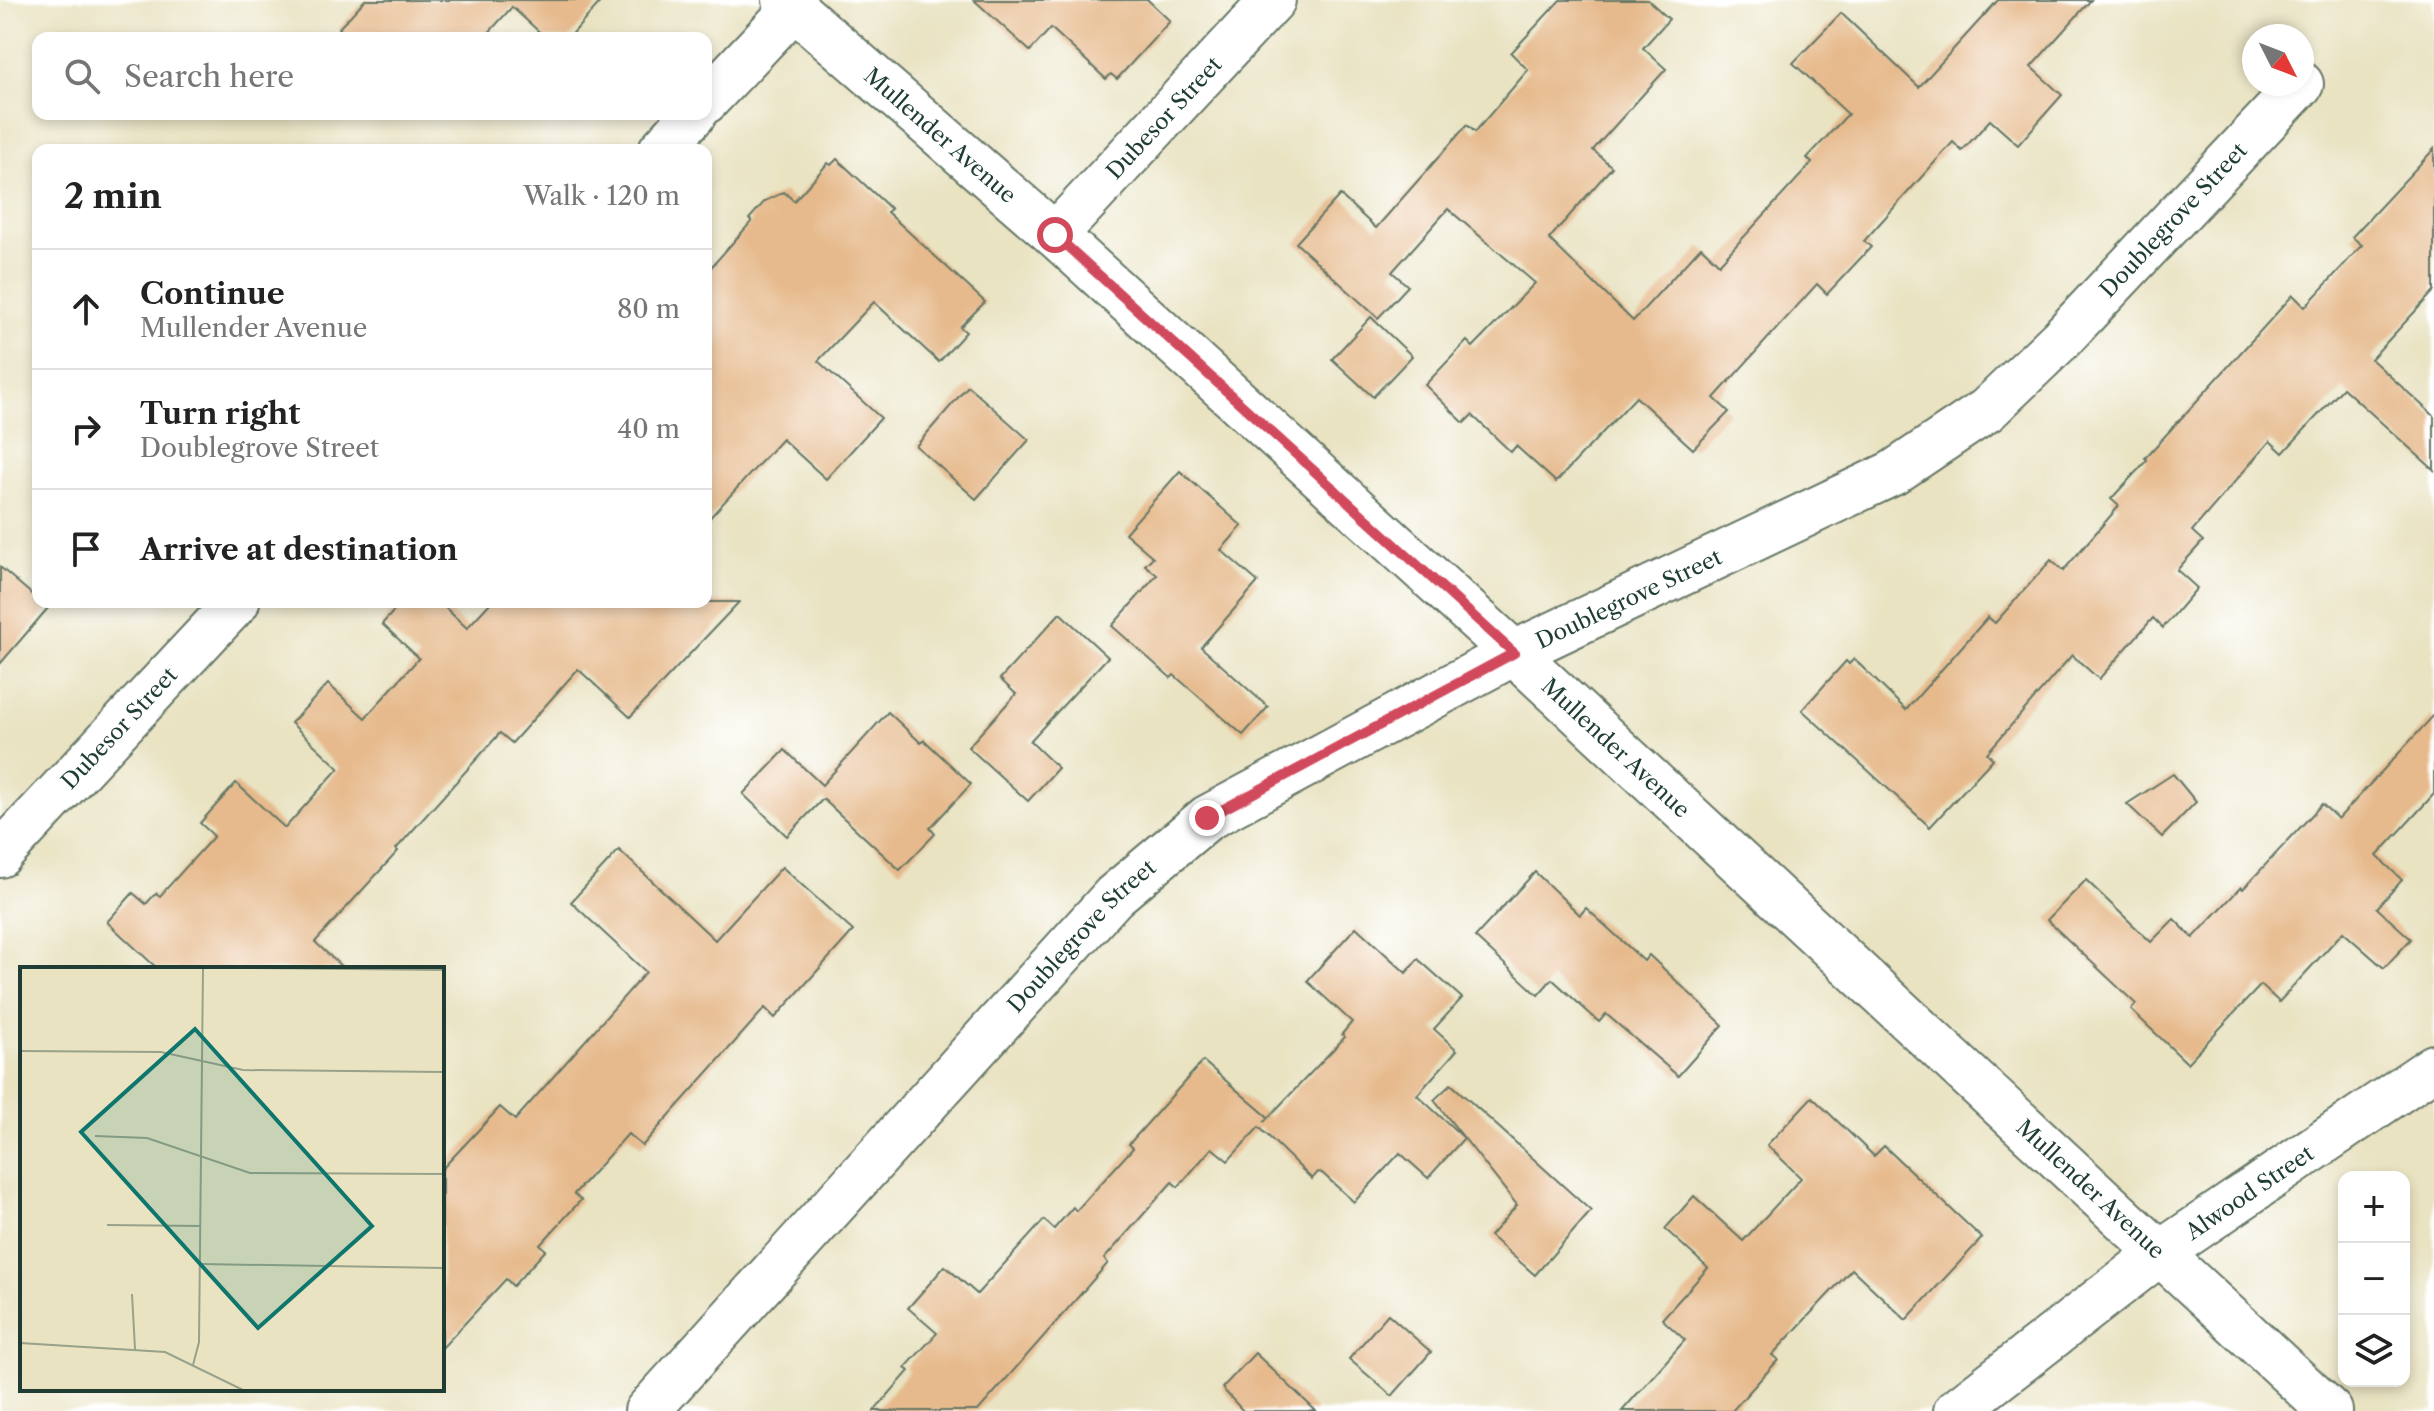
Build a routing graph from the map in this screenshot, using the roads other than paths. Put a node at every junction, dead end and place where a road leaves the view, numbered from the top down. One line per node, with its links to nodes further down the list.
1 (1273, 0): 7 (street, Dubesor Street)
2 (790, 4): 3 (street); 7 (street, Mullender Avenue)
3 (712, 94)
4 (2290, 96): 9 (street, Doublegrove Street)
5 (688, 120): 6 (street)
6 (666, 144)
7 (1055, 235): 9 (street, Mullender Avenue)
8 (231, 608): 10 (street, Dubesor Street)
9 (1514, 653): 12 (street, Mullender Avenue); 13 (street, Doublegrove Street)
10 (0, 855)
11 (2434, 1067): 12 (street, Alwood Street)
12 (2160, 1253): 14 (street, Alwood Street); 15 (street, Mullender Avenue)
13 (647, 1411)
14 (1956, 1411)
15 (2330, 1411)

